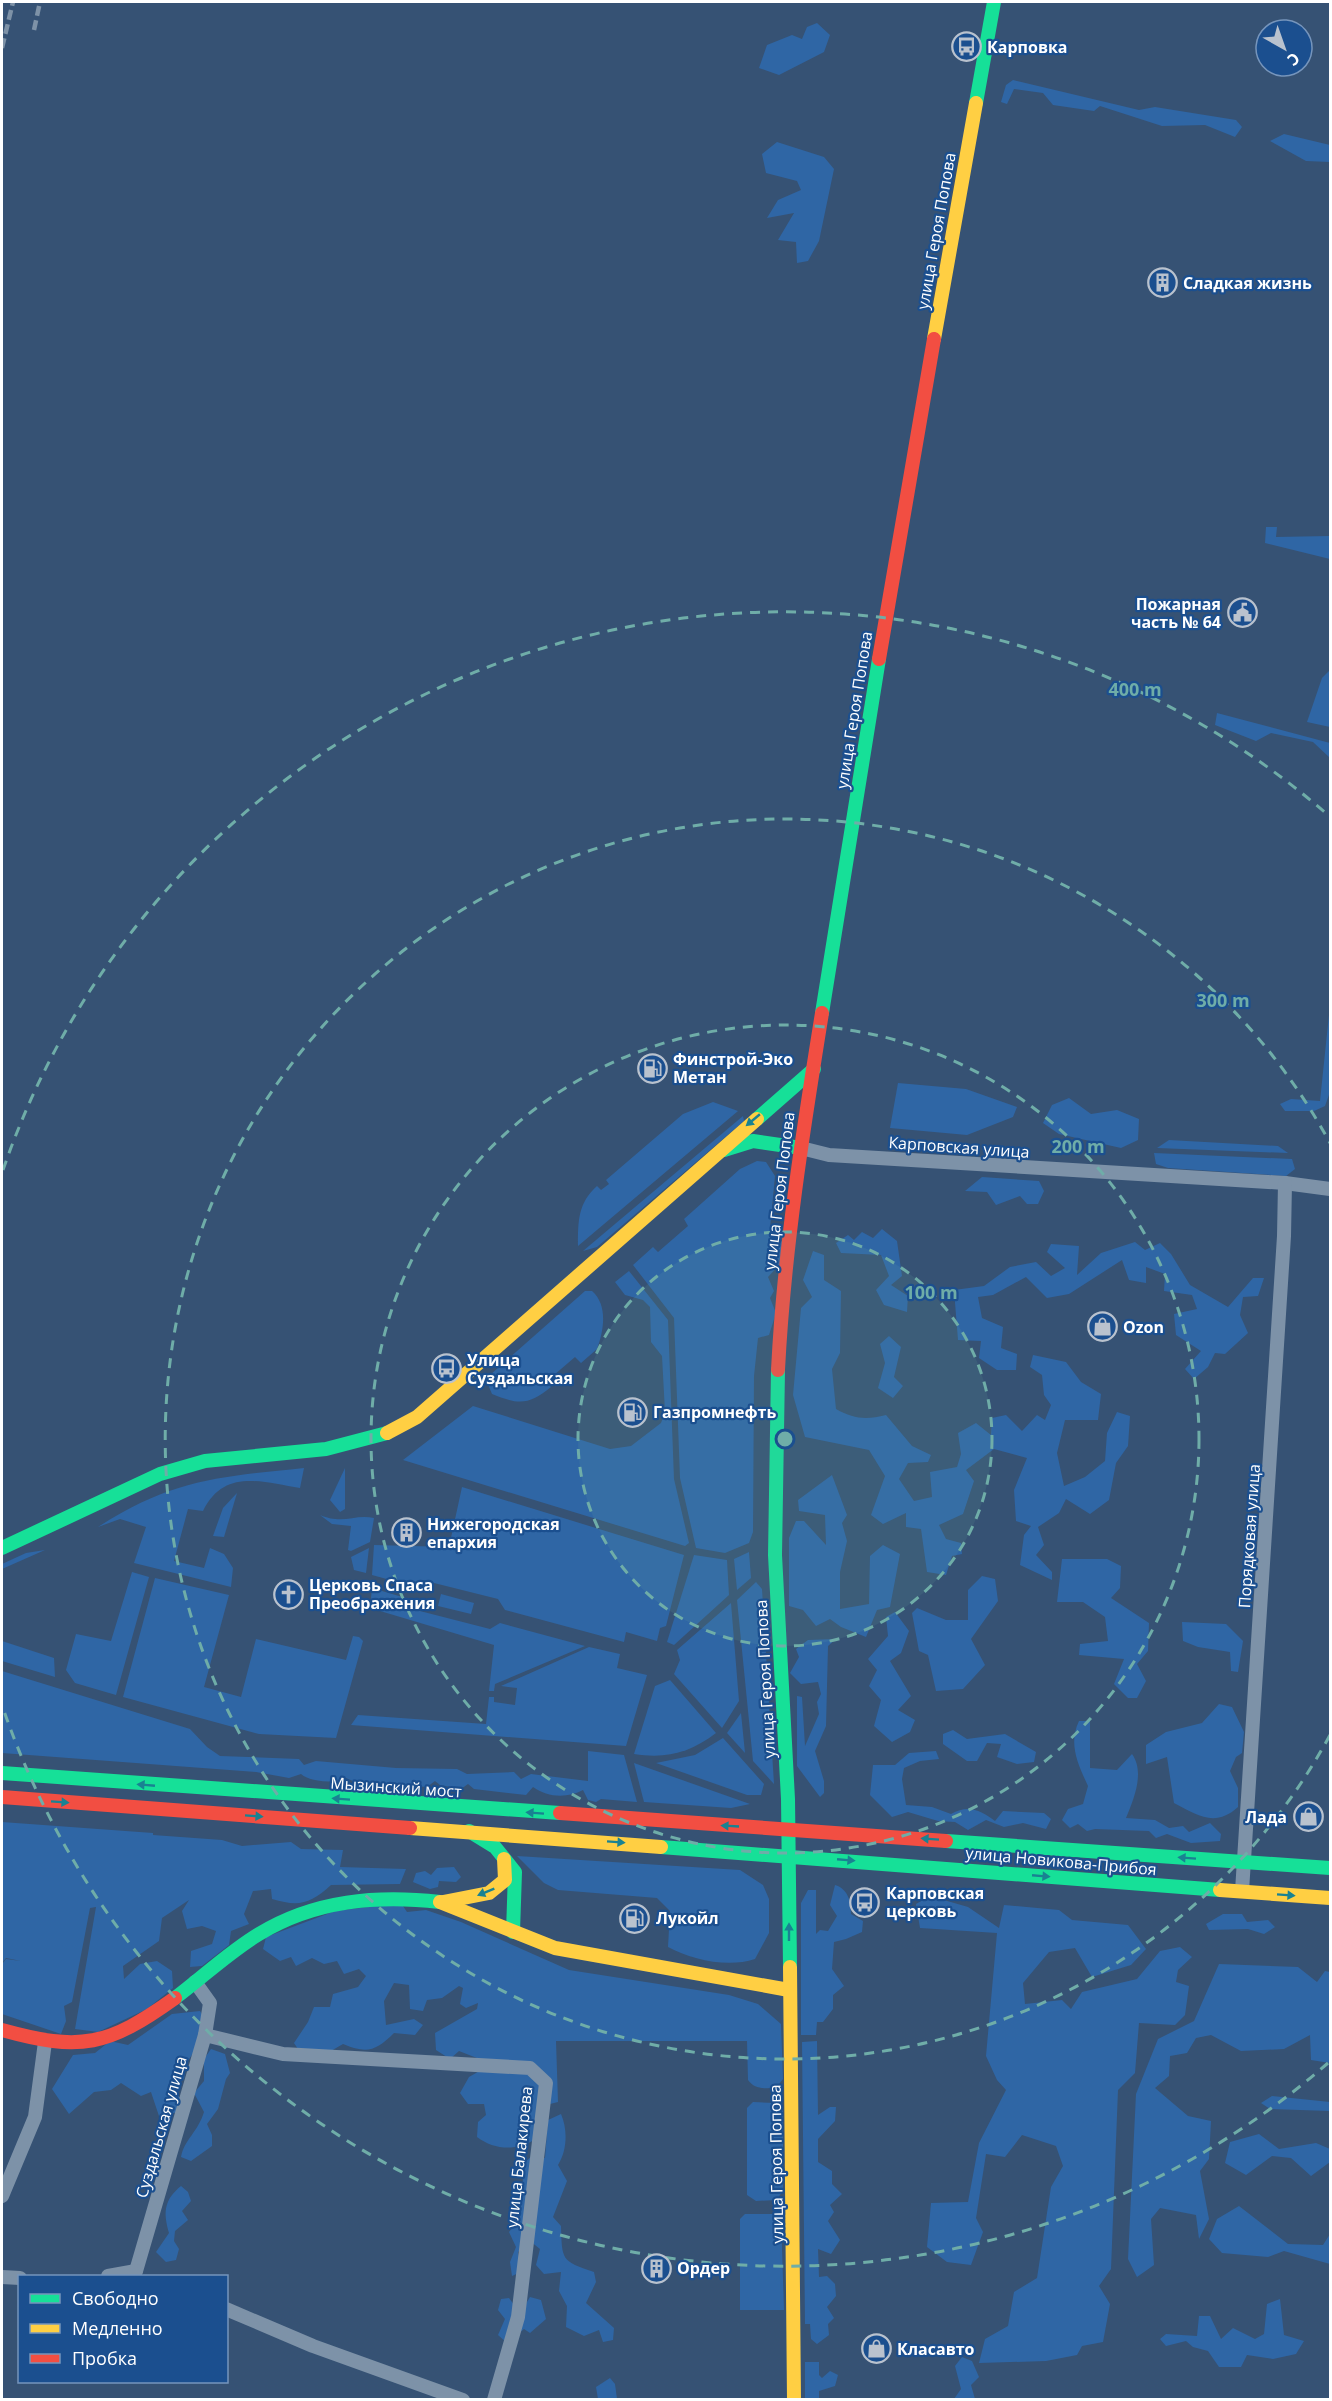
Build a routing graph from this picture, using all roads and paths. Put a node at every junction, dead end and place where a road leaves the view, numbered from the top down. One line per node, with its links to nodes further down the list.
1 (994, 2): 2 (street, улица Героя Попова)
2 (814, 1069): 3 (street, улица Героя Попова); 4 (street, one-way to 4)
3 (801, 1148): 4 (street); 5 (street, Карповская улица); 10 (street, улица Героя Попова)
4 (724, 1150): 7 (street)
5 (1285, 1183): 6 (street, Карповская улица); 14 (street, Порядковая улица)
6 (1330, 1189)
7 (2, 1548)
8 (2, 1773): 10 (street, Мызинский мост, one-way to 8)
9 (2, 1797): 11 (street, one-way to 11)
10 (788, 1829): 12 (street, улица Героя Попова); 14 (street, улица Новикова-Прибоя, one-way to 10)
11 (469, 1831): 12 (street, one-way to 12); 13 (street)
12 (788, 1856): 16 (street, улица Новикова-Прибоя, one-way to 16); 21 (street, улица Героя Попова, one-way to 12)
13 (504, 1859): 18 (street, one-way to 18); 19 (street)
14 (1245, 1862): 15 (street, улица Новикова-Прибоя); 16 (street, Порядковая улица)
15 (1330, 1868)
16 (1242, 1892): 17 (street, улица Новикова-Прибоя, one-way to 17)
17 (1330, 1898)
18 (443, 1902): 19 (street); 20 (street)
19 (513, 1932): 21 (street)
20 (195, 1982): 23 (street, Суздальская улица); 24 (street)
21 (789, 1990): 32 (street, улица Героя Попова)
22 (2, 2030): 24 (street)
23 (205, 2036): 26 (street, Суздальская улица); 31 (street, улица Балакирева)
24 (45, 2042): 25 (street)
25 (2, 2196)
26 (142, 2274)
27 (2, 2277): 28 (street)
28 (18, 2278)
29 (228, 2310): 30 (street)
30 (463, 2400)
31 (494, 2400)
32 (794, 2400)

